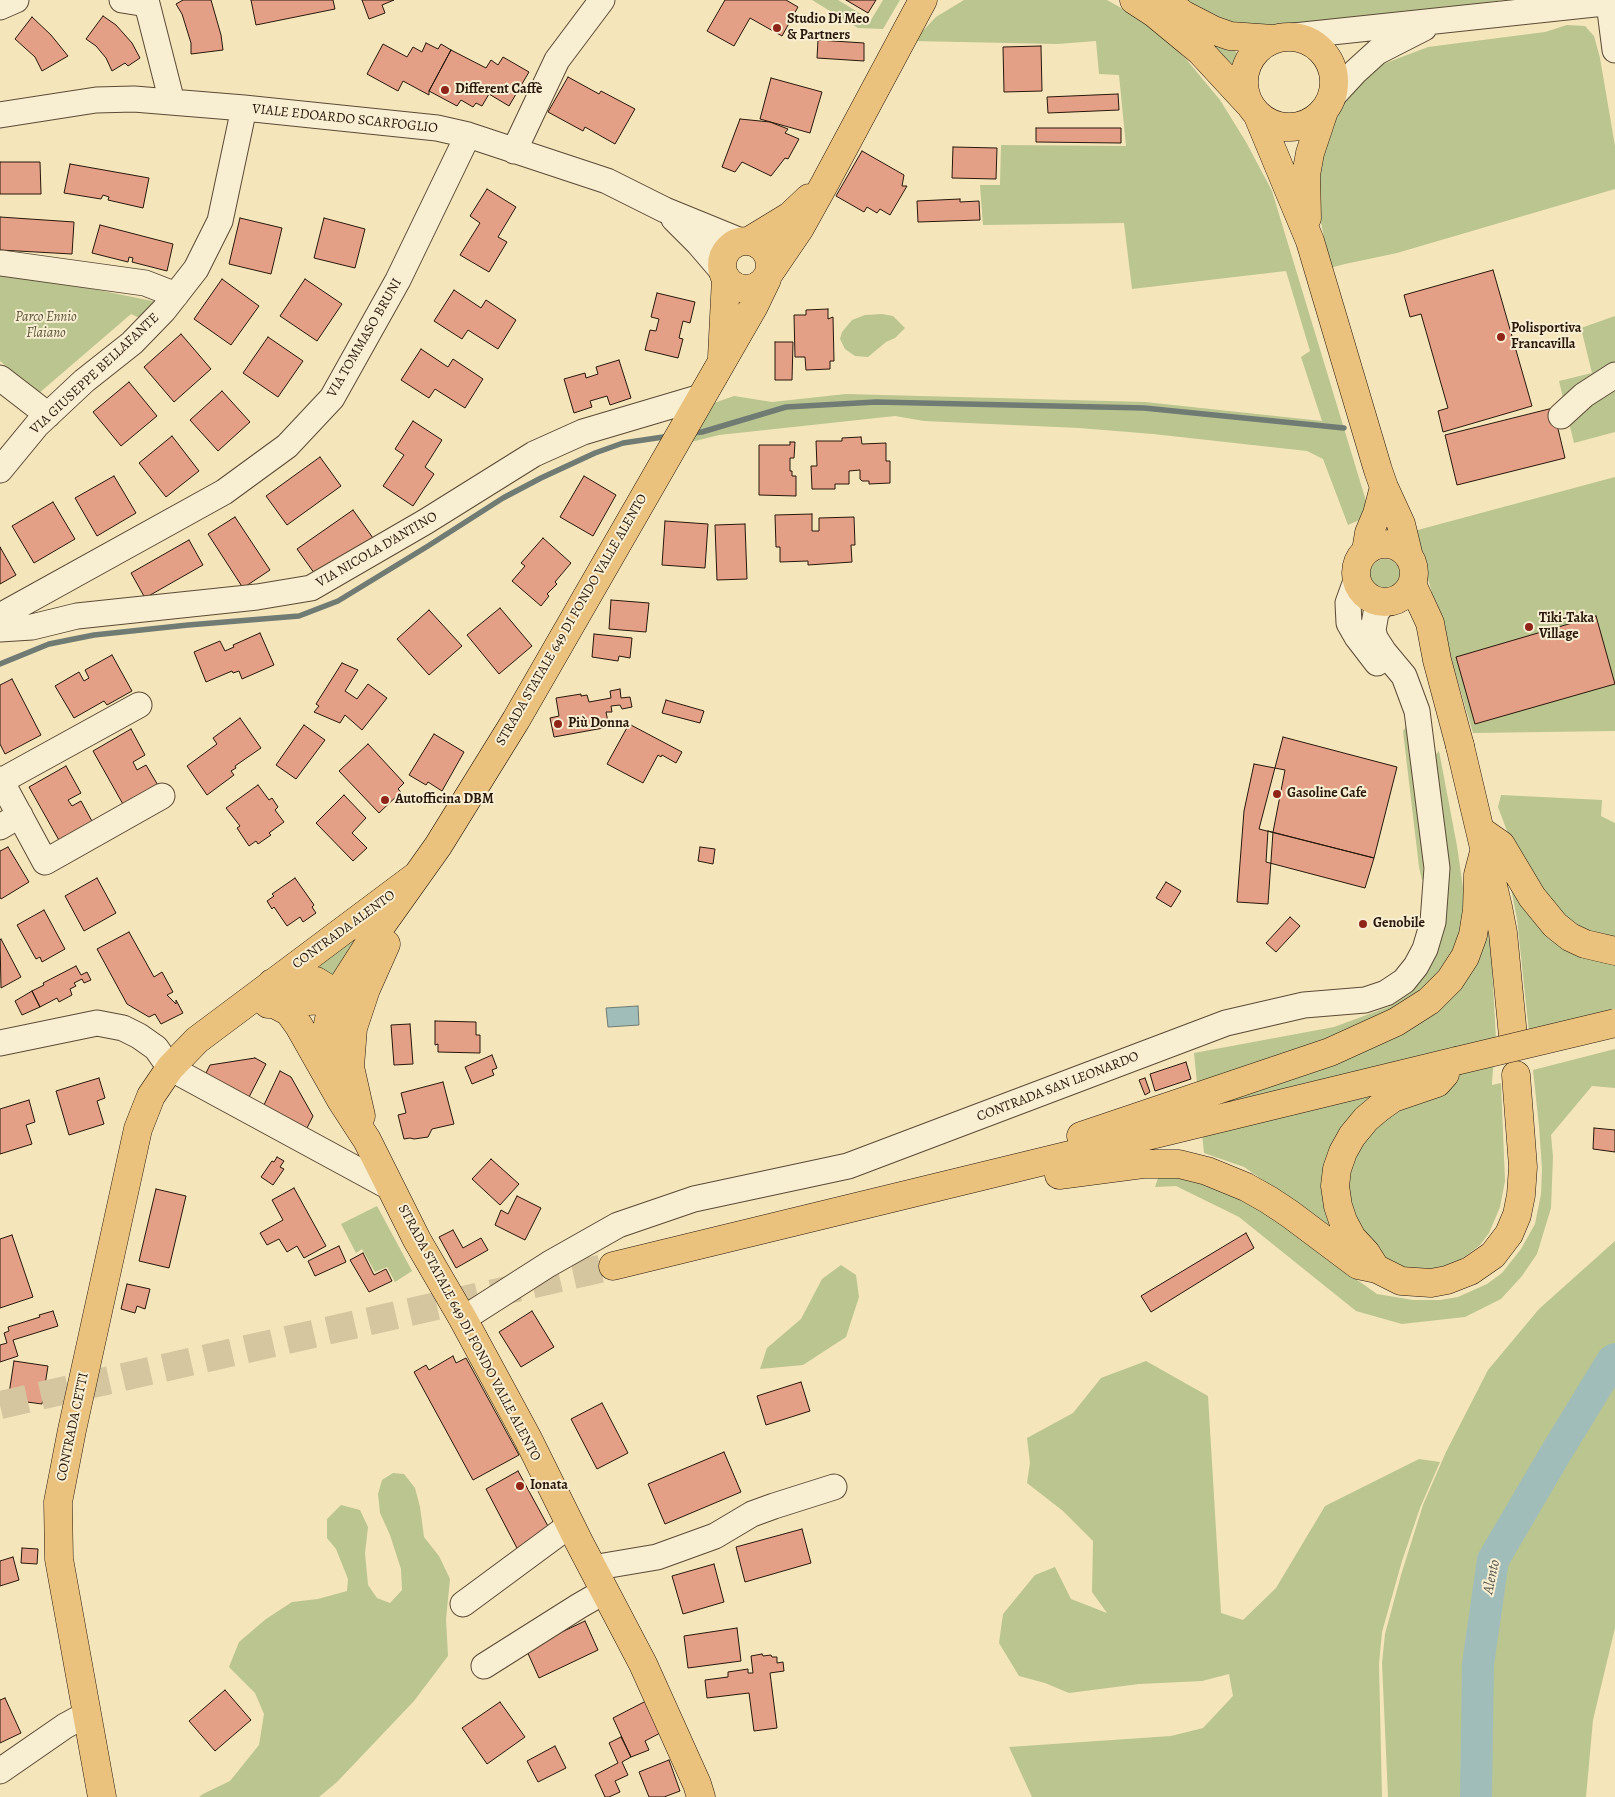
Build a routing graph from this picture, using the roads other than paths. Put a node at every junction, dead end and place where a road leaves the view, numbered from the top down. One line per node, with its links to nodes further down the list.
1 (16, 0): 10 (street)
2 (122, 0): 8 (street)
3 (602, 0): 21 (street)
4 (923, 0): 12 (main road, STRADA STATALE 649 DI FONDO VALLE ALENTO)
5 (942, 0): 12 (main road, STRADA STATALE 649 DI FONDO VALLE ALENTO)
6 (1134, 0): 18 (main road)
7 (1164, 0): 13 (main road)
8 (146, 2): 15 (street)
9 (1612, 3): 11 (street); 14 (street)
10 (0, 7)
11 (1437, 21): 13 (street); 16 (street)
12 (903, 37): 22 (main road, STRADA STATALE 649 DI FONDO VALLE ALENTO)
13 (1284, 38): 16 (main road); 18 (main road)
14 (1615, 50)
15 (172, 102): 17 (street, VIALE EDOARDO SCARFOGLIO); 19 (street, VIALE EDOARDO SCARFOGLIO)
16 (1328, 104): 18 (main road); 25 (main road)
17 (244, 108): 20 (street, VIALE EDOARDO SCARFOGLIO); 29 (street, VIA GIUSEPPE BELLAFANTE)
18 (1253, 109): 25 (main road)
19 (0, 114)
20 (468, 135): 21 (street, VIALE EDOARDO SCARFOGLIO); 41 (street, VIA TOMMASO BRUNI)
21 (514, 151): 23 (street, VIALE EDOARDO SCARFOGLIO)
22 (825, 183): 24 (main road, STRADA STATALE 649 DI FONDO VALLE ALENTO); 28 (main road, STRADA STATALE 649 DI FONDO VALLE ALENTO)
23 (665, 210): 24 (street, VIALE EDOARDO SCARFOGLIO); 27 (street, VIALE EDOARDO SCARFOGLIO)
24 (745, 241): 27 (main road); 28 (main road)
25 (1310, 242): 37 (main road)
26 (1, 263): 29 (street)
27 (724, 275): 28 (main road); 30 (main road, STRADA STATALE 649 DI FONDO VALLE ALENTO)
28 (768, 275): 30 (main road, STRADA STATALE 649 DI FONDO VALLE ALENTO)
29 (176, 295): 34 (street, VIA GIUSEPPE BELLAFANTE)
30 (722, 360): 33 (main road, STRADA STATALE 649 DI FONDO VALLE ALENTO)
31 (1615, 375): 35 (street)
32 (0, 378): 34 (street)
33 (696, 407): 42 (street, VIA NICOLA D'ANTINO); 49 (main road, STRADA STATALE 649 DI FONDO VALLE ALENTO)
34 (48, 415): 36 (street, VIA GIUSEPPE BELLAFANTE)
35 (1561, 416)
36 (0, 470)
37 (1384, 488): 38 (main road); 40 (main road)
38 (1366, 551): 39 (main road); 40 (main road)
39 (1357, 578): 40 (main road); 44 (street)
40 (1400, 586): 44 (street, CONTRADA SAN LEONARDO); 48 (main road)
41 (0, 616)
42 (0, 629)
43 (139, 704): 45 (street)
44 (1417, 711): 67 (street, CONTRADA SAN LEONARDO)
45 (0, 780): 47 (street)
46 (162, 796): 47 (street)
47 (10, 821)
48 (1483, 839): 50 (main road); 56 (main road); 63 (main road)
49 (416, 876): 51 (main road, STRADA STATALE 649 DI FONDO VALLE ALENTO); 52 (main road, CONTRADA ALENTO); 53 (main road, STRADA STATALE 649 DI FONDO VALLE ALENTO)
50 (1615, 951)
51 (373, 973): 53 (main road); 55 (main road, STRADA STATALE 649 DI FONDO VALLE ALENTO)
52 (272, 993): 53 (main road, CONTRADA ALENTO); 59 (main road, CONTRADA ALENTO); 60 (main road)
53 (337, 994): 55 (main road, STRADA STATALE 649 DI FONDO VALLE ALENTO); 60 (main road, STRADA STATALE 649 DI FONDO VALLE ALENTO)
54 (1615, 1023): 58 (main road, bridge)
55 (353, 1028): 62 (main road, STRADA STATALE 649 DI FONDO VALLE ALENTO)
56 (1512, 1036)
57 (0, 1043): 59 (street)
58 (1456, 1061): 63 (main road); 66 (main road)
59 (170, 1068): 64 (street); 73 (main road, CONTRADA CETTI)
60 (327, 1072): 62 (main road, STRADA STATALE 649 DI FONDO VALLE ALENTO)
61 (1516, 1075): 66 (main road)
62 (367, 1140): 64 (main road, STRADA STATALE 649 DI FONDO VALLE ALENTO)
63 (1004, 1171): 65 (main road); 66 (main road)
64 (391, 1188): 67 (main road, STRADA STATALE 649 DI FONDO VALLE ALENTO)
65 (614, 1266)
66 (1377, 1269)
67 (463, 1319): 69 (main road, STRADA STATALE 649 DI FONDO VALLE ALENTO)
68 (834, 1487): 70 (street)
69 (570, 1525): 70 (main road, STRADA STATALE 649 DI FONDO VALLE ALENTO); 71 (street)
70 (599, 1580): 72 (street); 76 (main road, STRADA STATALE 649 DI FONDO VALLE ALENTO)
71 (463, 1604)
72 (484, 1666)
73 (87, 1714): 74 (street); 75 (main road, CONTRADA CETTI)
74 (0, 1771)
75 (102, 1797)
76 (701, 1797)

